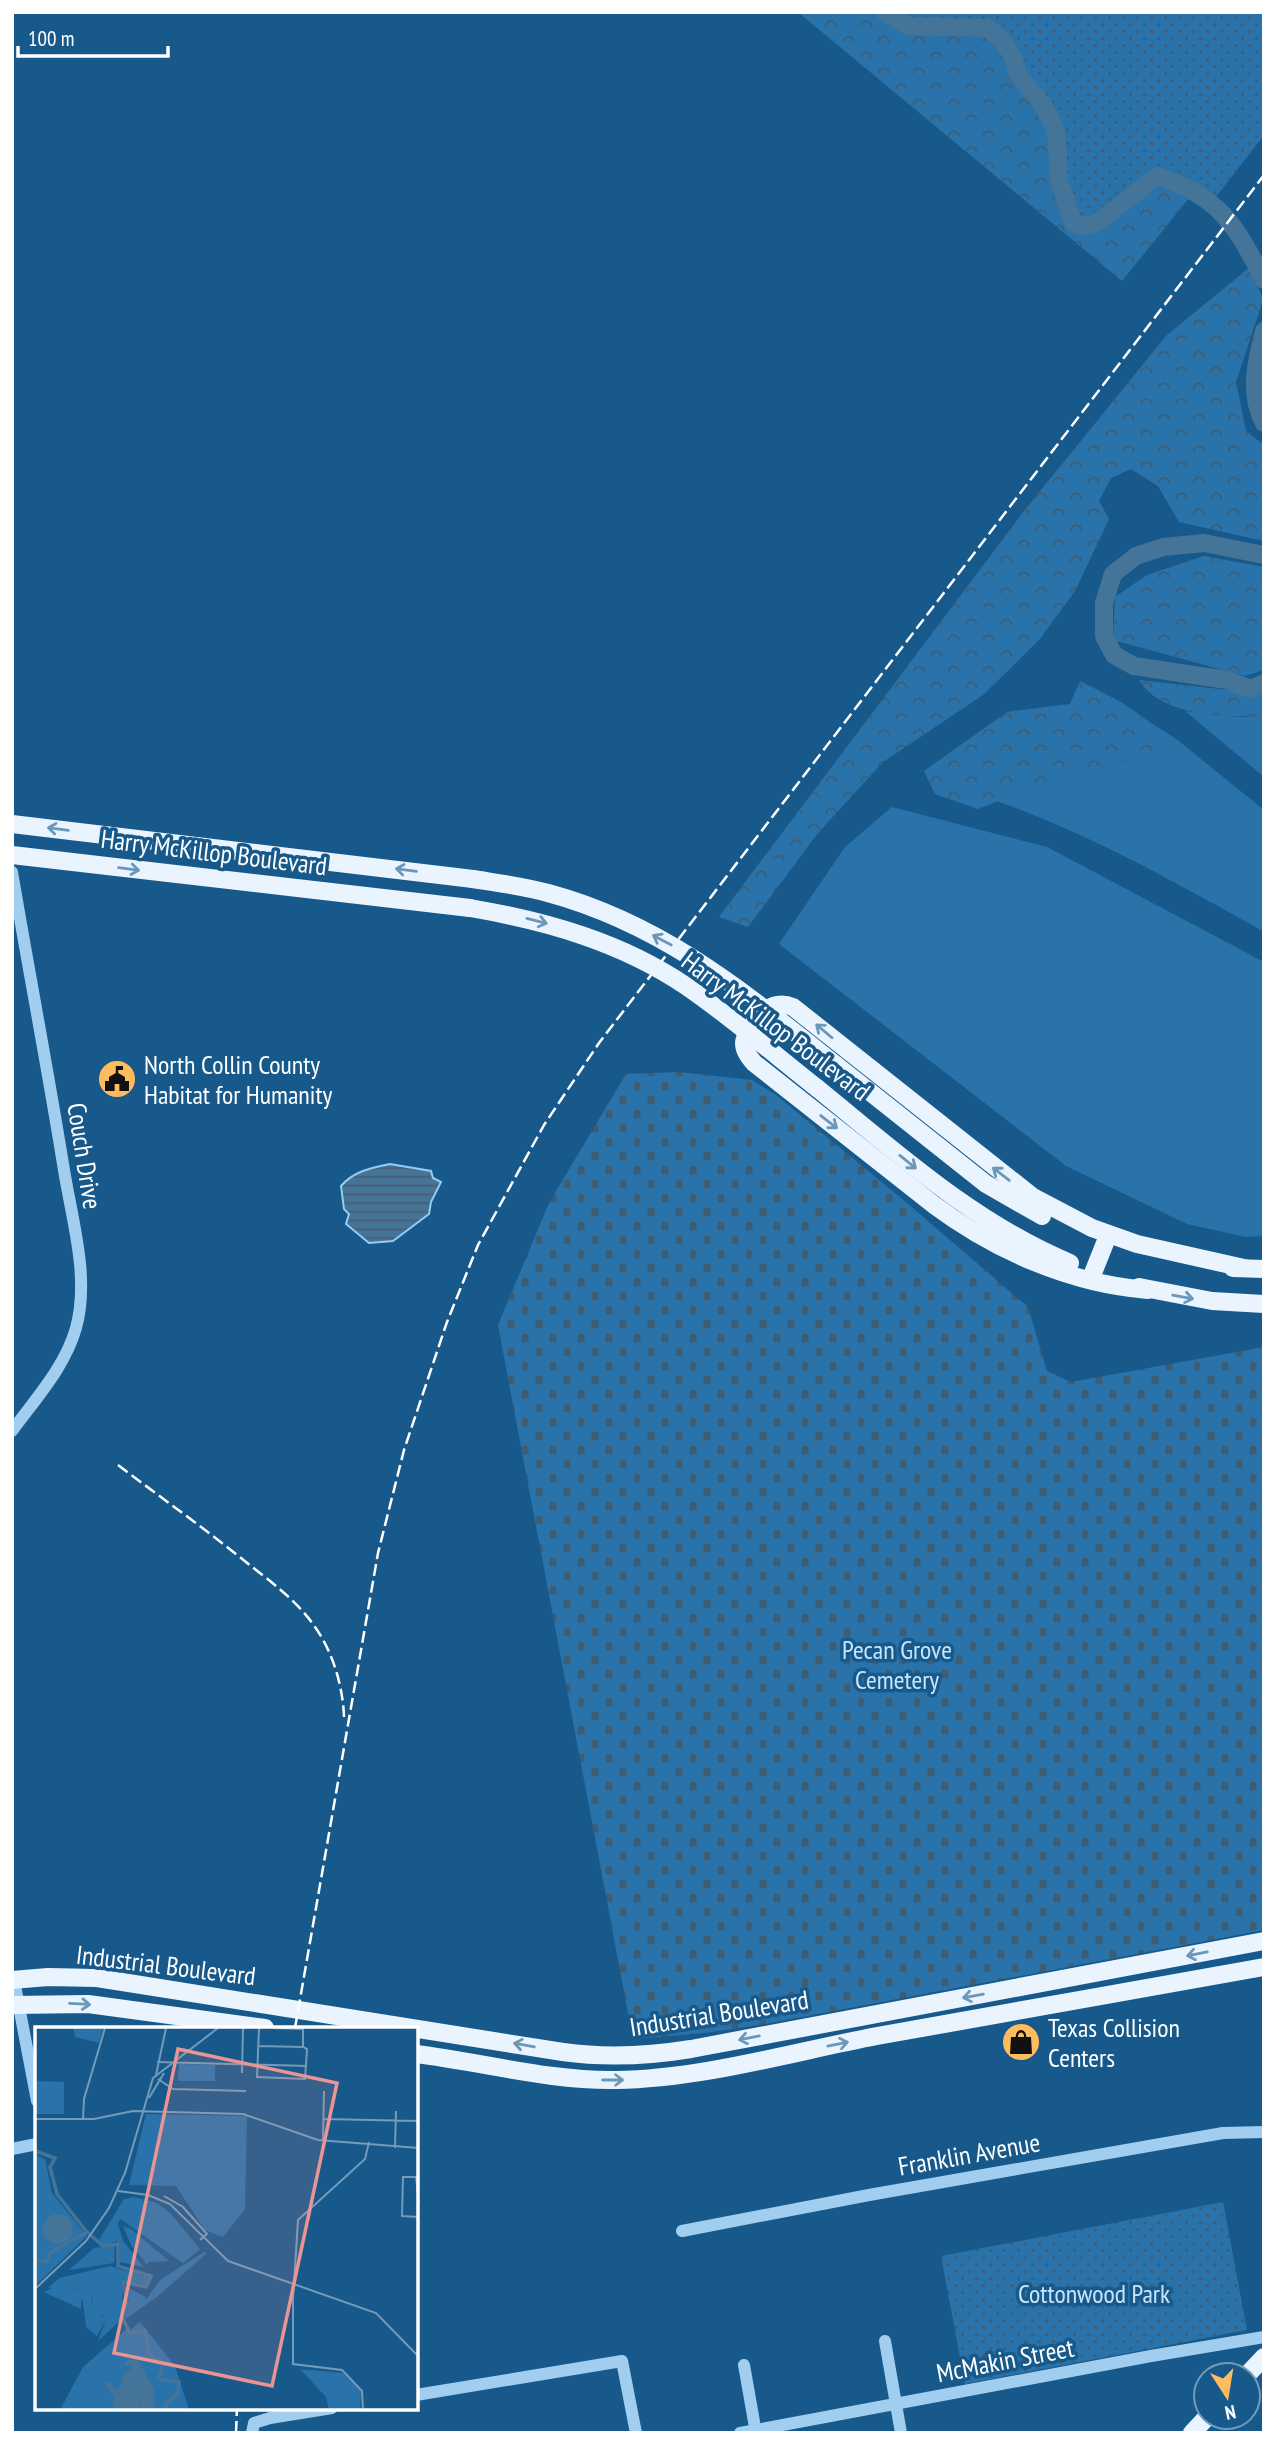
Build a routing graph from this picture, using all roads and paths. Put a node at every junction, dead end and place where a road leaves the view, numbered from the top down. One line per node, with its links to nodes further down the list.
1 (12, 824): 4 (main road, Harry McKillop Boulevard, one-way to 1, bridge)
2 (12, 855): 7 (main road, Harry McKillop Boulevard, one-way to 7, bridge)
3 (12, 872): 10 (street, Couch Drive)
4 (1105, 1243): 5 (main road, Harry McKillop Boulevard); 7 (main road)
5 (1244, 1268): 6 (main road, Harry McKillop Boulevard); 8 (main road, one-way to 8)
6 (1264, 1269)
7 (1093, 1273): 8 (main road, Harry McKillop Boulevard)
8 (1148, 1290): 9 (main road, Harry McKillop Boulevard, one-way to 9)
9 (1264, 1304)
10 (12, 1431)
11 (1264, 1941): 13 (main road, Industrial Boulevard, one-way to 13)
12 (1264, 1967): 16 (main road, Industrial Boulevard)
13 (1099, 1972): 15 (main road, Industrial Boulevard); 16 (main road)
14 (13, 1980): 17 (street); 22 (main road, Industrial Boulevard)
15 (1027, 1986): 18 (main road, Industrial Boulevard, one-way to 18); 19 (main road)
16 (1105, 1997): 19 (main road, Industrial Boulevard)
17 (15, 2005): 21 (main road, Industrial Boulevard, one-way to 21); 30 (street)
18 (904, 2008): 20 (main road, Industrial Boulevard); 24 (main road)
19 (1032, 2010): 24 (main road, Industrial Boulevard)
20 (873, 2014): 25 (main road, Industrial Boulevard, one-way to 25); 27 (main road)
21 (258, 2027)
22 (416, 2027)
23 (418, 2027): 25 (main road, Industrial Boulevard)
24 (908, 2031): 27 (main road, Industrial Boulevard)
25 (448, 2032): 26 (main road); 29 (main road)
26 (418, 2036)
27 (877, 2036): 29 (main road, Industrial Boulevard, one-way to 27)
28 (418, 2054): 29 (main road, Industrial Boulevard)
29 (449, 2058)
30 (35, 2092)
31 (1264, 2132): 34 (street, Franklin Avenue)
32 (35, 2144): 33 (street)
33 (12, 2149)
34 (682, 2231)
35 (1264, 2337): 39 (street, McMakin Street)
36 (885, 2341): 39 (street)
37 (744, 2365): 42 (street)
38 (418, 2395): 43 (street)
39 (896, 2403): 42 (street, McMakin Street); 45 (street)
40 (320, 2410): 41 (street)
41 (253, 2428)
42 (756, 2431): 44 (street, McMakin Street)
43 (636, 2433)
44 (740, 2433)
45 (901, 2433)

